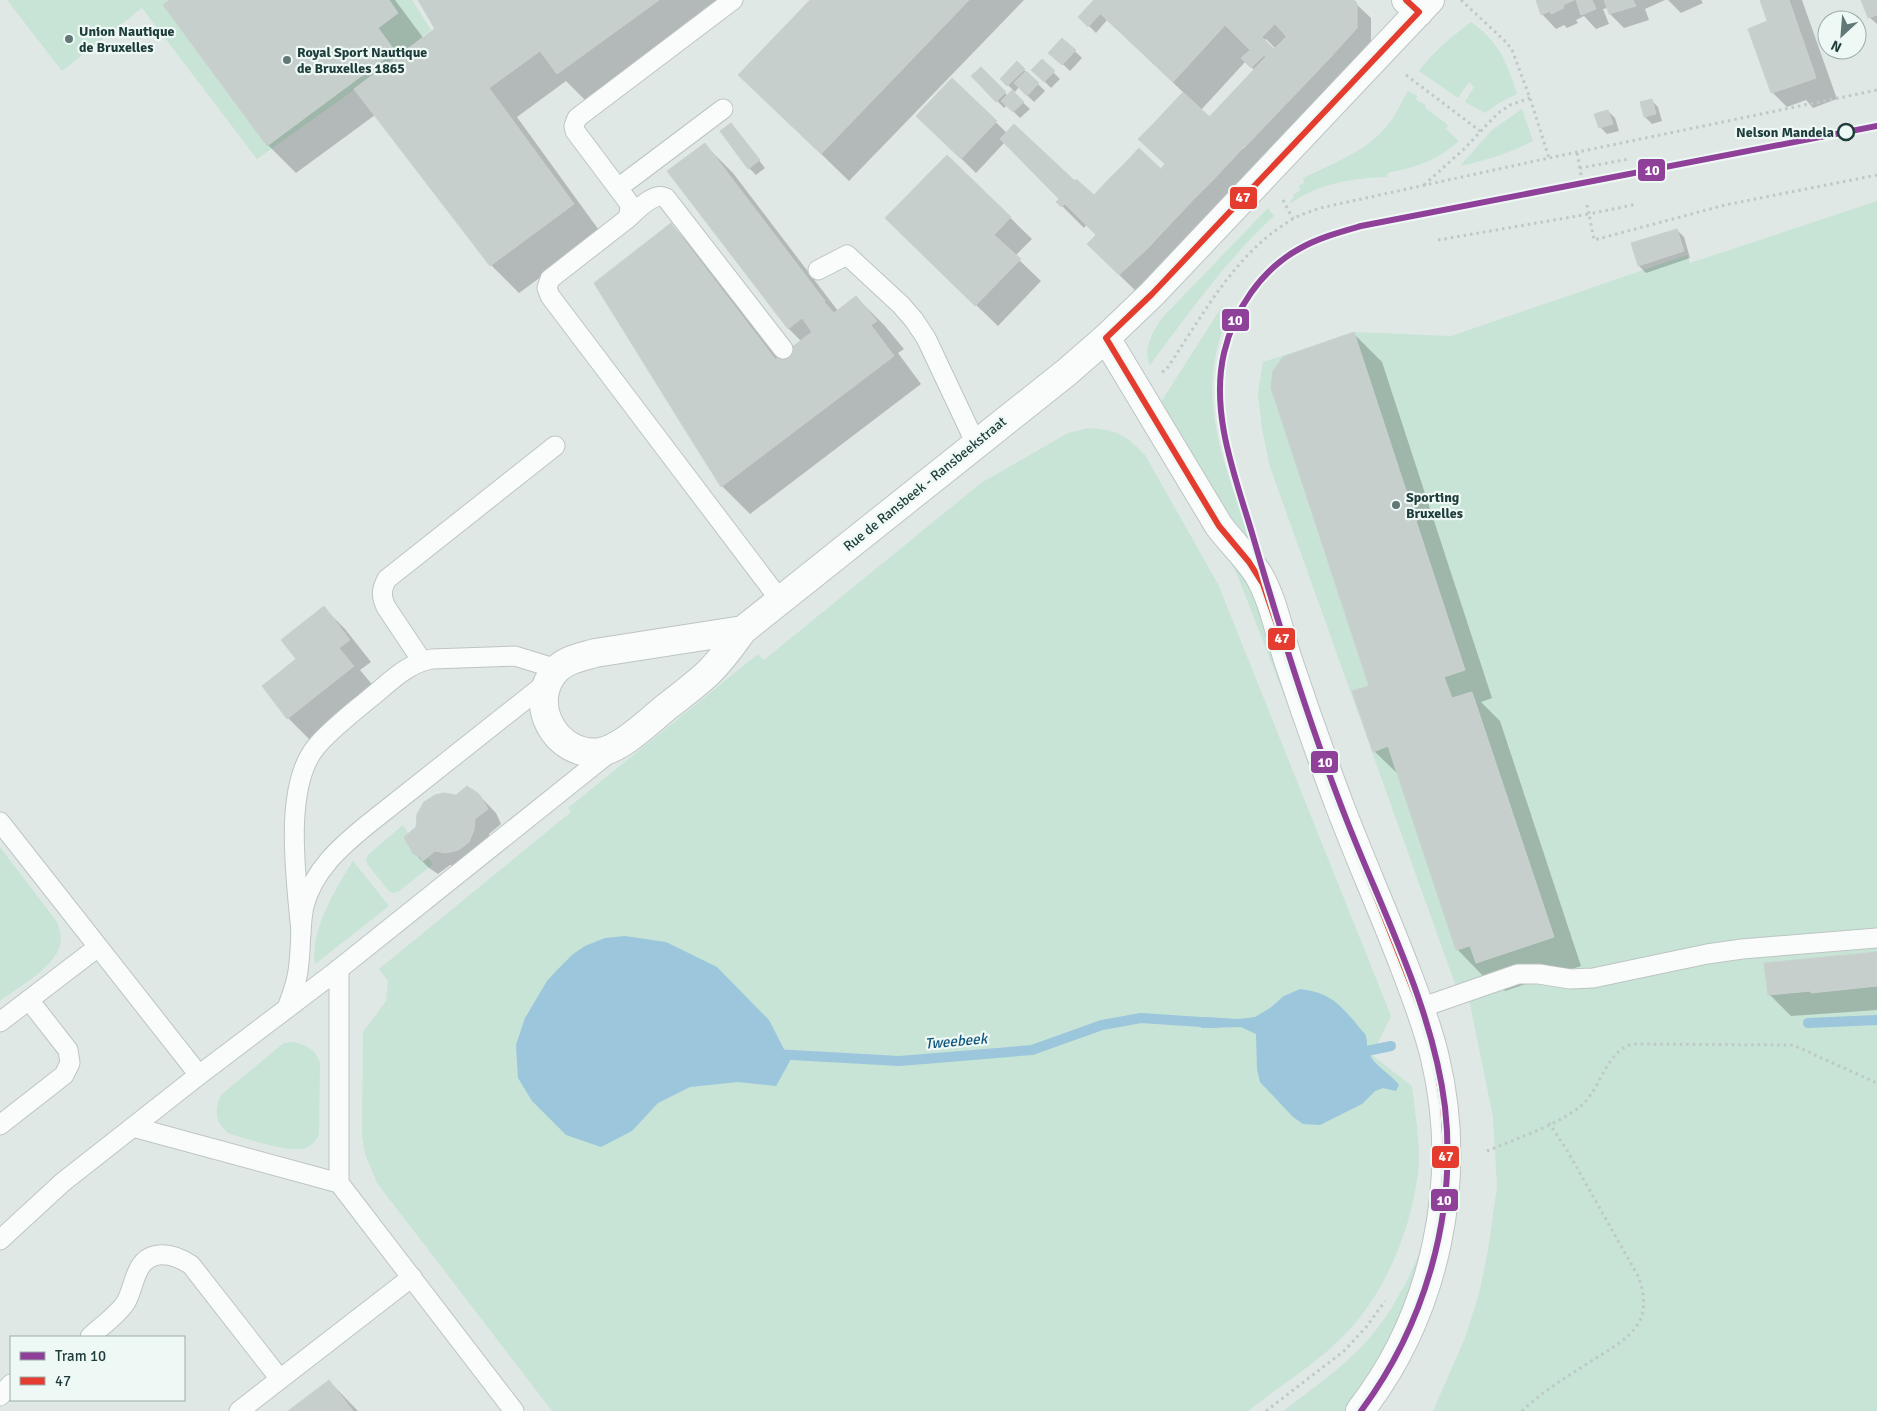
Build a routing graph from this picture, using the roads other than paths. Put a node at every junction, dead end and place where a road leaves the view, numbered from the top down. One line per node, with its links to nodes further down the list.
1 (733, 0): 4 (lane)
2 (1418, 4): 7 (street, Rue de Ransbeek - Ransbeekstraat)
3 (723, 109): 4 (lane)
4 (618, 188): 5 (lane)
5 (627, 219): 8 (lane); 11 (lane)
6 (818, 270): 9 (lane)
7 (1106, 338): 9 (street, Rue de Ransbeek - Ransbeekstraat); 23 (street)
8 (783, 349)
9 (976, 444): 11 (street, Rue de Ransbeek - Ransbeekstraat)
10 (555, 446): 13 (lane)
11 (780, 600): 12 (street, Rue de Ransbeek - Ransbeekstraat)
12 (743, 630): 14 (street); 15 (street, Rue de Ransbeek - Ransbeekstraat)
13 (422, 661): 14 (lane); 17 (lane)
14 (554, 675): 15 (street, Rue de Ransbeek - Ransbeekstraat); 17 (lane)
15 (620, 744): 20 (lane)
16 (0, 822): 19 (lane)
17 (301, 933): 22 (lane)
18 (1877, 938): 23 (lane)
19 (98, 946): 21 (lane); 25 (lane)
20 (339, 969): 22 (lane); 28 (lane)
21 (29, 1000): 24 (lane); 26 (lane)
22 (287, 1008): 25 (lane)
23 (1420, 1008): 37 (street)
24 (0, 1022)
25 (199, 1075): 27 (lane)
26 (0, 1125)
27 (133, 1127): 28 (lane); 29 (lane)
28 (339, 1182): 30 (lane)
29 (0, 1240)
30 (412, 1277): 32 (lane); 36 (lane)
31 (91, 1336): 32 (lane)
32 (280, 1379): 35 (lane)
33 (10, 1385): 34 (lane)
34 (0, 1396)
35 (239, 1411)
36 (514, 1411)
37 (1360, 1411)

